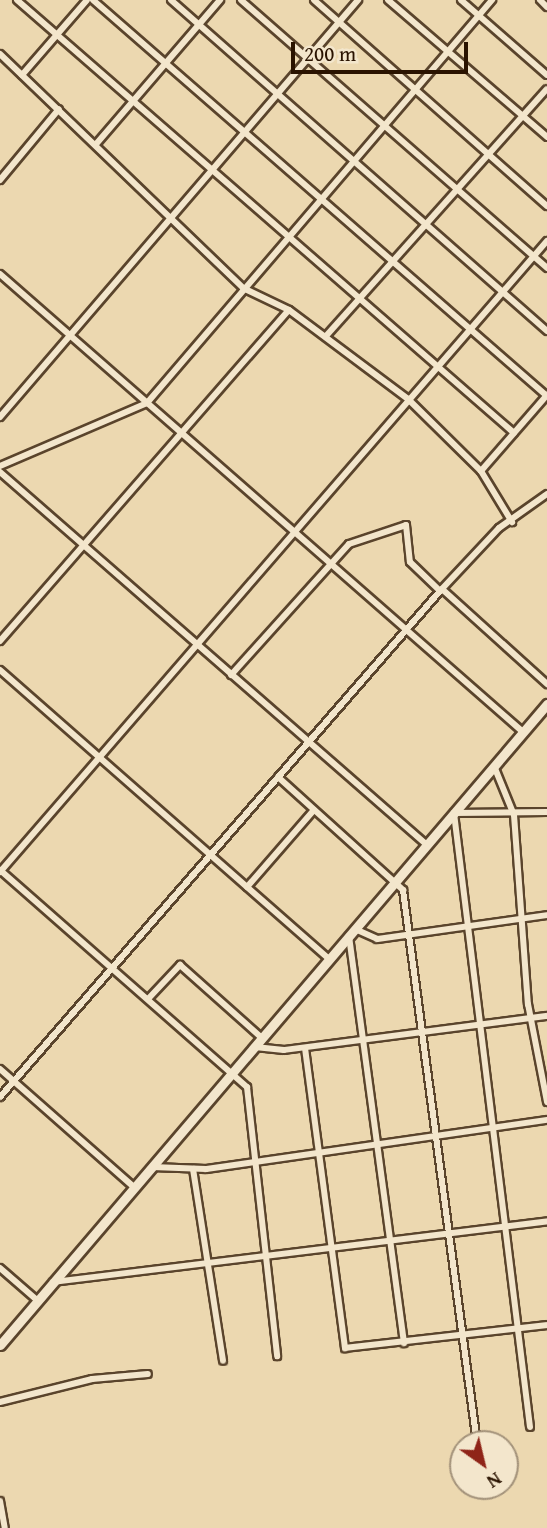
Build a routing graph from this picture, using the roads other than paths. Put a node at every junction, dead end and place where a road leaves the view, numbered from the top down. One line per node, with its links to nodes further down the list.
1 (17, 0): 17 (street)
2 (87, 0): 17 (street)
3 (93, 0): 21 (street)
4 (171, 0): 16 (street)
5 (220, 0): 16 (street)
6 (242, 0): 20 (street)
7 (314, 0): 15 (street)
8 (358, 0): 15 (street)
9 (388, 0): 18 (street)
10 (461, 0): 14 (street)
11 (492, 0): 14 (street)
12 (540, 0): 13 (street)
13 (547, 6)
14 (478, 15): 18 (street); 23 (street)
15 (339, 22): 20 (street); 24 (street)
16 (198, 24): 21 (street); 26 (street)
17 (57, 34): 22 (street); 27 (street)
18 (446, 52): 24 (street); 29 (street)
19 (0, 54): 22 (street)
20 (308, 58): 26 (street); 30 (street)
21 (165, 63): 27 (street); 31 (street)
22 (22, 75): 28 (street)
23 (547, 75)
24 (414, 88): 30 (street); 34 (street)
25 (547, 89): 29 (street)
26 (277, 94): 31 (street); 35 (street)
27 (133, 100): 33 (street); 36 (street)
28 (59, 109): 33 (street); 37 (street)
29 (524, 116): 32 (street); 34 (street)
30 (383, 124): 35 (street); 38 (street)
31 (244, 132): 36 (street); 39 (street)
32 (547, 137)
33 (97, 143): 41 (street)
34 (489, 155): 38 (street); 40 (street)
35 (352, 159): 39 (street); 42 (street)
36 (213, 169): 41 (street); 43 (street)
37 (0, 180)
38 (458, 190): 42 (street); 45 (street)
39 (318, 197): 43 (street); 46 (street)
40 (547, 206)
41 (173, 218): 49 (street); 55 (street)
42 (427, 225): 46 (street); 50 (street)
43 (287, 233): 49 (street); 51 (street)
44 (547, 241): 45 (street)
45 (534, 256): 47 (street); 50 (street)
46 (394, 264): 51 (street); 53 (street)
47 (547, 268)
48 (0, 274): 55 (street)
49 (243, 288): 52 (street); 60 (street)
50 (503, 291): 53 (street); 54 (street)
51 (362, 298): 56 (street); 57 (street)
52 (289, 310): 56 (street); 62 (street)
53 (469, 330): 57 (street); 58 (street)
54 (547, 331)
55 (69, 335): 60 (street); 61 (street)
56 (326, 336): 59 (street)
57 (439, 364): 59 (street); 63 (street)
58 (547, 396): 63 (street)
59 (408, 399): 65 (street); 69 (street)
60 (147, 403): 62 (street); 64 (street)
61 (0, 416)
62 (181, 432): 69 (street); 70 (street)
63 (514, 433): 65 (street)
64 (0, 466)
65 (481, 471): 68 (street)
66 (0, 472): 70 (street)
67 (547, 494): 68 (street)
68 (512, 522): 72 (street)
69 (292, 530): 71 (street); 75 (street)
70 (83, 545): 74 (street); 75 (street)
71 (330, 564): 72 (street); 73 (street); 77 (street)
72 (441, 590): 73 (street); 78 (street)
73 (406, 630): 81 (street); 82 (street)
74 (0, 641)
75 (196, 643): 77 (street); 83 (street)
76 (0, 670): 83 (street)
77 (231, 675): 82 (street)
78 (547, 684)
79 (547, 704): 80 (street)
80 (543, 716): 81 (street)
81 (523, 732): 84 (street)
82 (309, 742): 85 (street); 90 (street)
83 (99, 757): 91 (street); 92 (street)
84 (494, 766): 88 (street); 89 (street)
85 (278, 777): 86 (street); 91 (street)
86 (314, 810): 93 (street); 94 (street)
87 (547, 812): 89 (street)
88 (454, 813): 89 (street); 90 (street); 97 (street)
89 (514, 815): 96 (street)
90 (426, 845): 93 (street)
91 (210, 855): 94 (street); 101 (street)
92 (0, 871): 101 (street)
93 (396, 882): 98 (street); 99 (street)
94 (247, 887): 100 (street)
95 (547, 915): 96 (street)
96 (521, 919): 97 (street); 104 (street)
97 (468, 926): 99 (street); 105 (street)
98 (352, 932): 99 (street); 100 (street); 108 (street)
99 (410, 934): 106 (street)
100 (329, 959): 107 (street)
101 (113, 968): 102 (street); 113 (street)
102 (148, 999): 107 (street); 112 (street)
103 (547, 1016): 104 (street)
104 (533, 1018): 105 (street); 115 (street)
105 (480, 1025): 106 (street); 117 (street)
106 (424, 1032): 108 (street); 118 (street)
107 (262, 1038): 109 (street)
108 (366, 1040): 110 (street); 119 (street)
109 (255, 1047): 110 (street); 112 (street)
110 (305, 1048): 120 (street)
111 (0, 1069): 113 (street)
112 (233, 1073): 121 (street); 122 (street)
113 (14, 1082): 114 (street); 124 (street)
114 (0, 1097)
115 (547, 1102)
116 (547, 1120): 117 (street)
117 (493, 1127): 118 (street); 126 (street)
118 (438, 1135): 119 (street); 127 (street)
119 (379, 1144): 120 (street); 128 (street)
120 (318, 1153): 121 (street); 129 (street)
121 (252, 1162): 123 (street); 130 (street)
122 (152, 1167): 123 (street); 124 (street)
123 (192, 1168): 131 (street)
124 (134, 1187): 133 (street)
125 (547, 1221): 126 (street)
126 (505, 1226): 127 (street); 136 (street)
127 (449, 1234): 128 (street); 138 (street)
128 (390, 1241): 129 (street); 139 (street)
129 (333, 1249): 130 (street); 139 (street)
130 (264, 1258): 131 (street); 142 (street)
131 (205, 1265): 133 (street); 143 (street)
132 (0, 1268): 134 (street)
133 (53, 1282): 134 (street)
134 (38, 1301): 137 (street)
135 (547, 1325): 136 (street)
136 (518, 1329): 138 (street); 146 (street)
137 (12, 1331): 140 (street); 141 (street)
138 (462, 1336): 139 (street); 147 (street)
139 (404, 1343)
140 (0, 1345)
141 (0, 1354)
142 (277, 1356)
143 (223, 1361)
144 (148, 1374): 145 (street)
145 (0, 1402)
146 (530, 1426)
147 (475, 1430)
148 (0, 1501): 149 (street)
149 (5, 1528)

